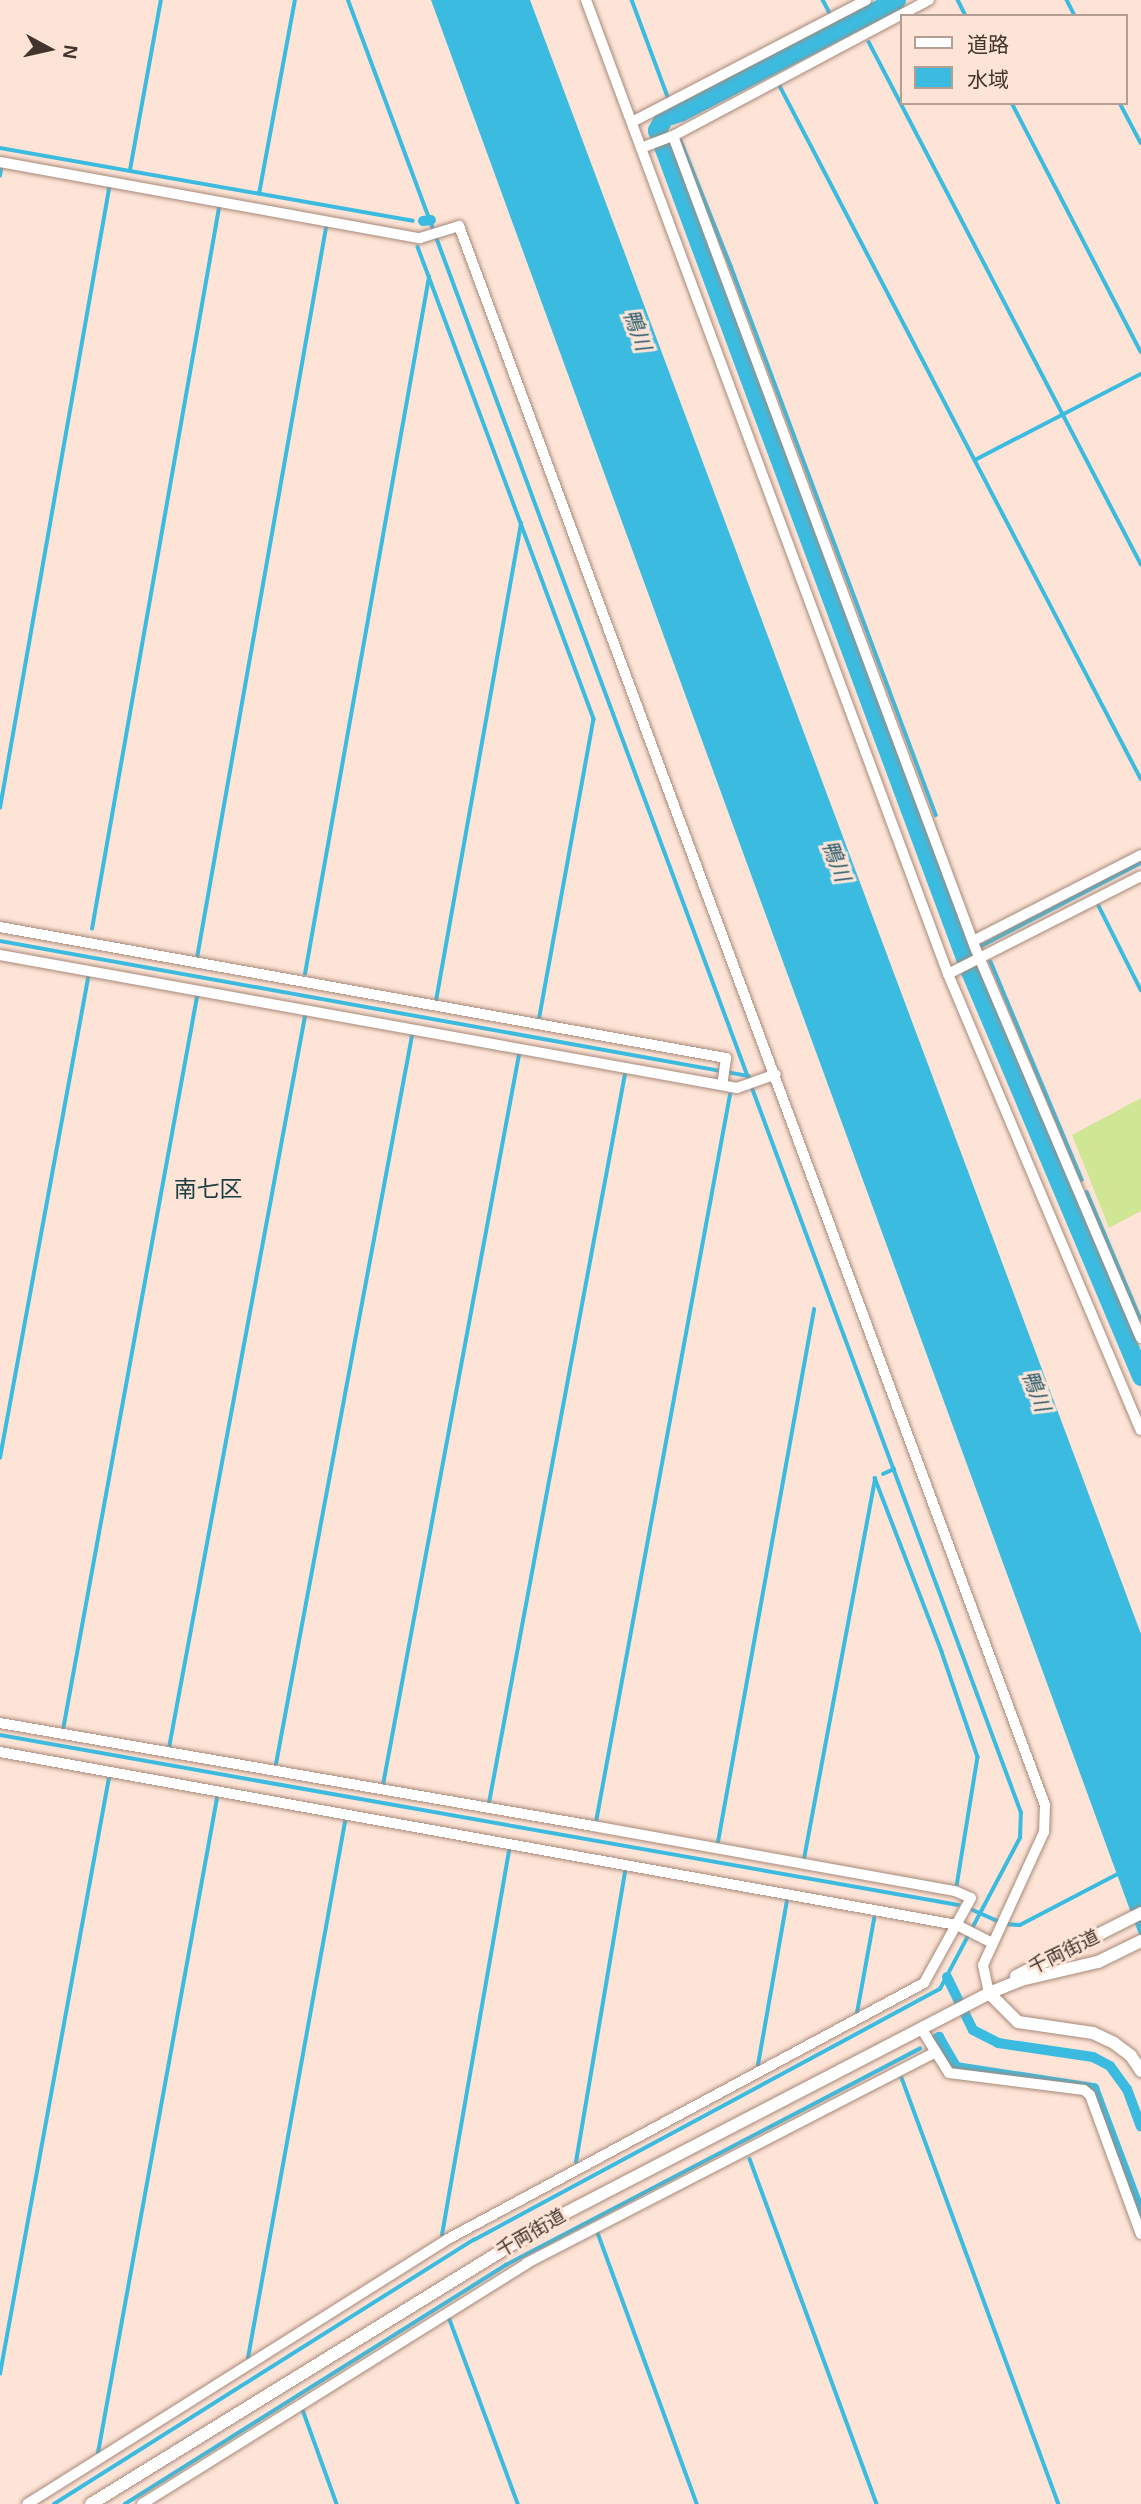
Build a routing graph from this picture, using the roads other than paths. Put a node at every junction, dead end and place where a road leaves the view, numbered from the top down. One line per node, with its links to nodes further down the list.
1 (586, 0): 6 (street)
2 (866, 0): 6 (street)
3 (929, 0): 4 (street)
4 (903, 14)
5 (900, 15): 7 (street)
6 (632, 122): 8 (street)
7 (670, 137): 8 (street); 13 (street)
8 (641, 148): 15 (street)
9 (0, 162): 16 (street)
10 (1141, 855): 13 (street)
11 (1141, 876): 13 (street)
12 (0, 927): 17 (street)
13 (976, 952): 15 (street); 18 (street)
14 (0, 955): 17 (street)
15 (948, 974): 19 (street)
16 (772, 1075): 17 (street); 24 (street)
17 (724, 1076)
18 (1141, 1338)
19 (1141, 1430)
20 (0, 1723): 23 (street)
21 (0, 1752): 23 (street)
22 (1141, 1913): 26 (street, 千両街道)
23 (959, 1926): 24 (street); 31 (street)
24 (987, 1940): 26 (street)
25 (1141, 1941): 26 (street, 千両街道)
26 (989, 1993): 27 (street, 千両街道); 29 (street)
27 (921, 2028): 28 (street); 32 (street, 千両街道)
28 (935, 2052): 30 (street); 33 (street)
29 (1141, 2071)
30 (1141, 2234)
31 (28, 2504)
32 (91, 2504)
33 (142, 2504)

